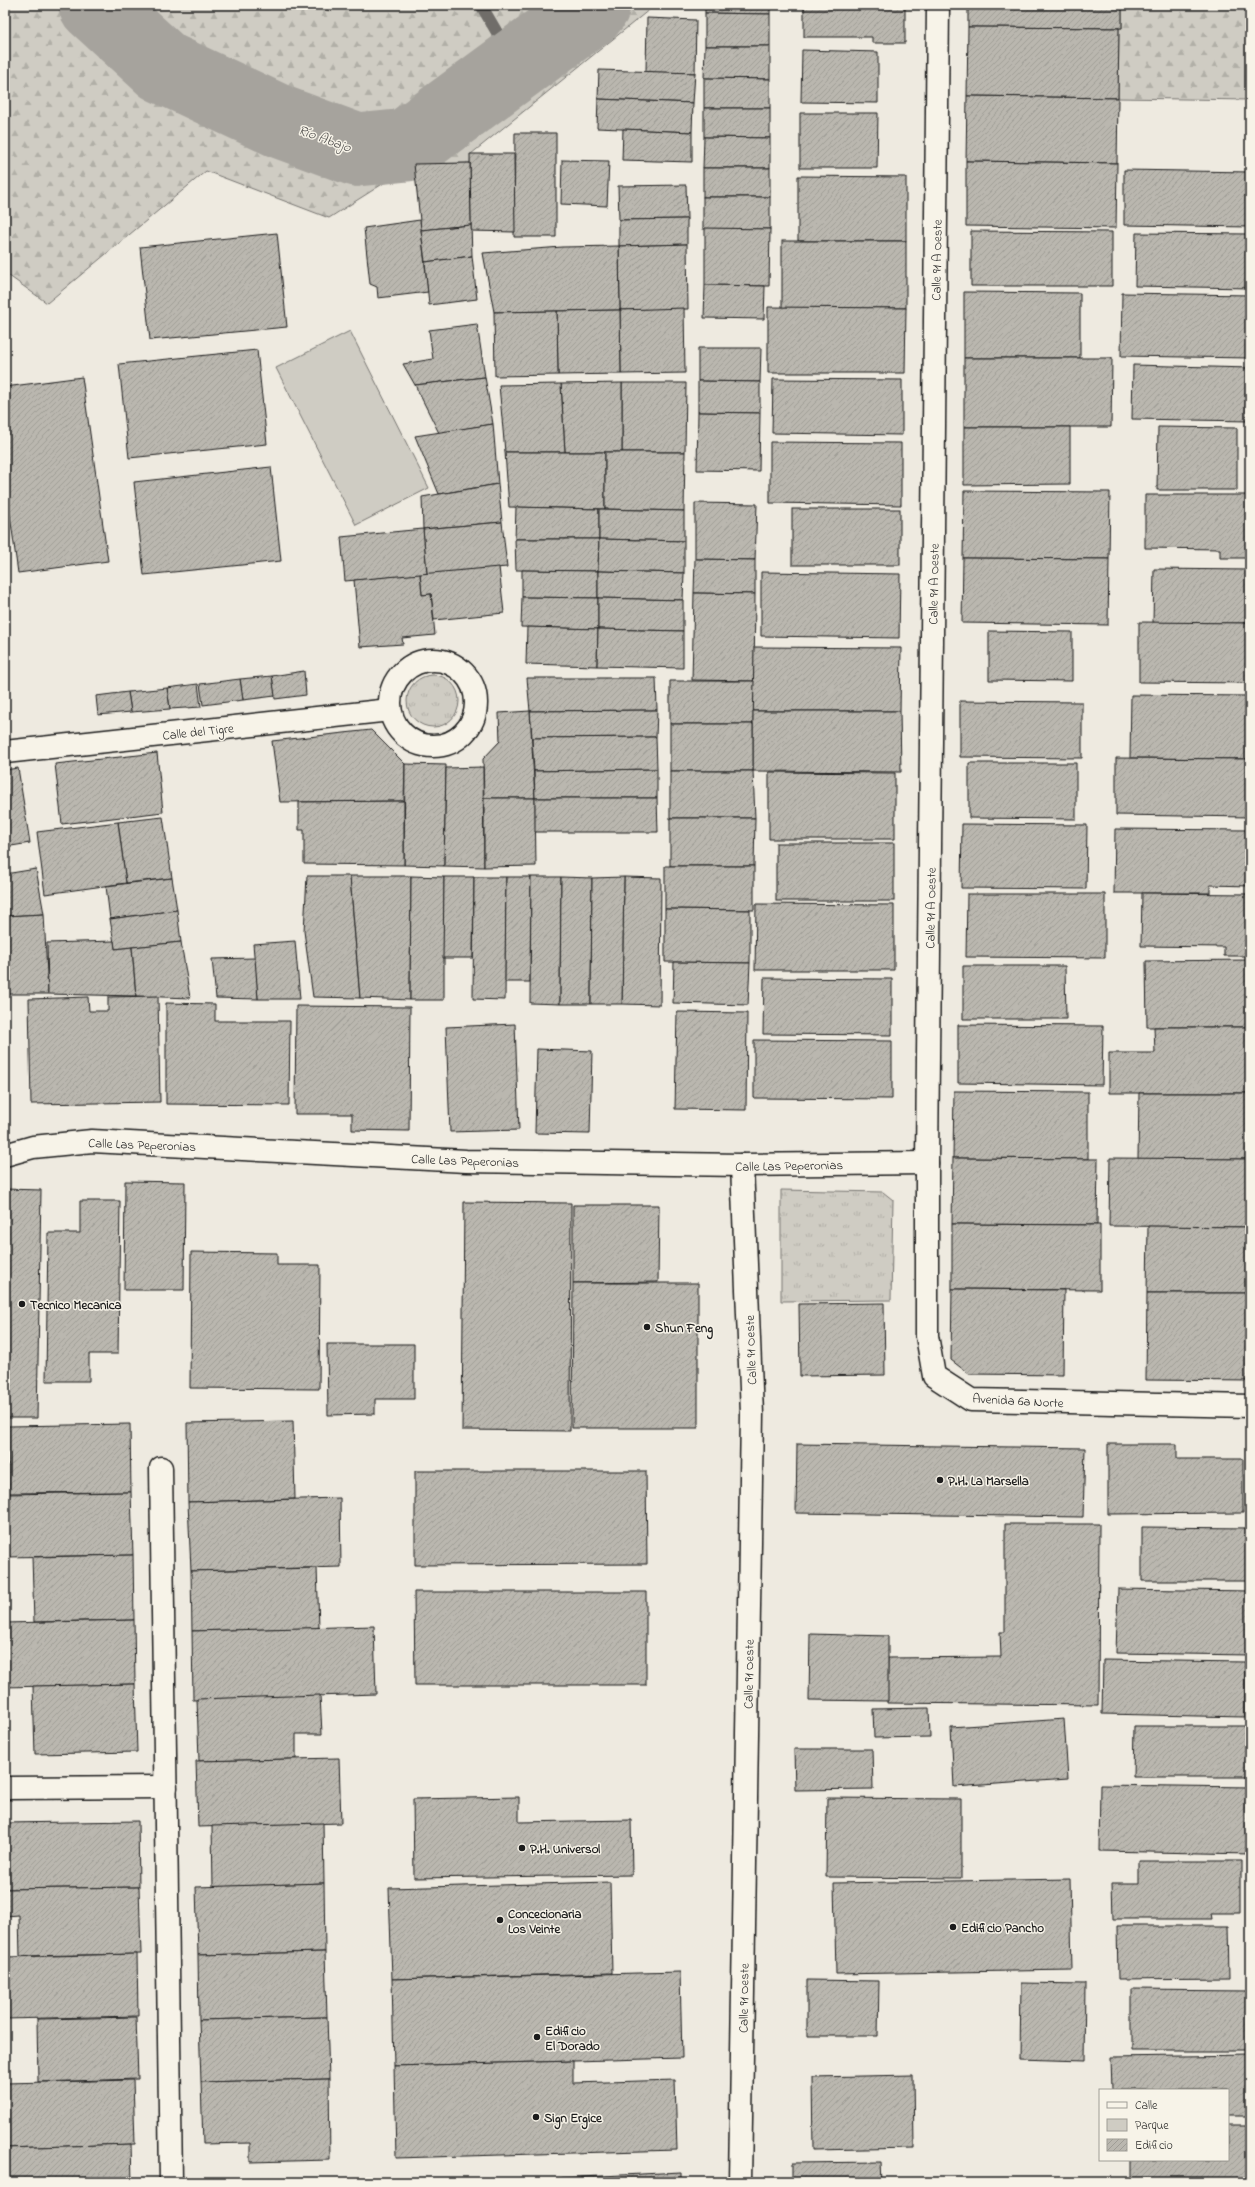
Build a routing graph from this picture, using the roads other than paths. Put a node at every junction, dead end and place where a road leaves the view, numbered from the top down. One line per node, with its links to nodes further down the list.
1 (938, 5): 5 (street, Calle 91 A Oeste)
2 (390, 710): 3 (street, Calle del Tigre)
3 (5, 752)
4 (5, 1155): 6 (street, Calle Las Peperonias)
5 (927, 1163): 6 (street, Calle Las Peperonias); 7 (street, Avenida 6a Norte)
6 (742, 1165): 12 (street, Calle 91 Oeste)
7 (1250, 1406)
8 (161, 1468): 9 (street)
9 (166, 1787): 10 (street); 11 (street)
10 (5, 1788)
11 (171, 2181)
12 (740, 2182)

